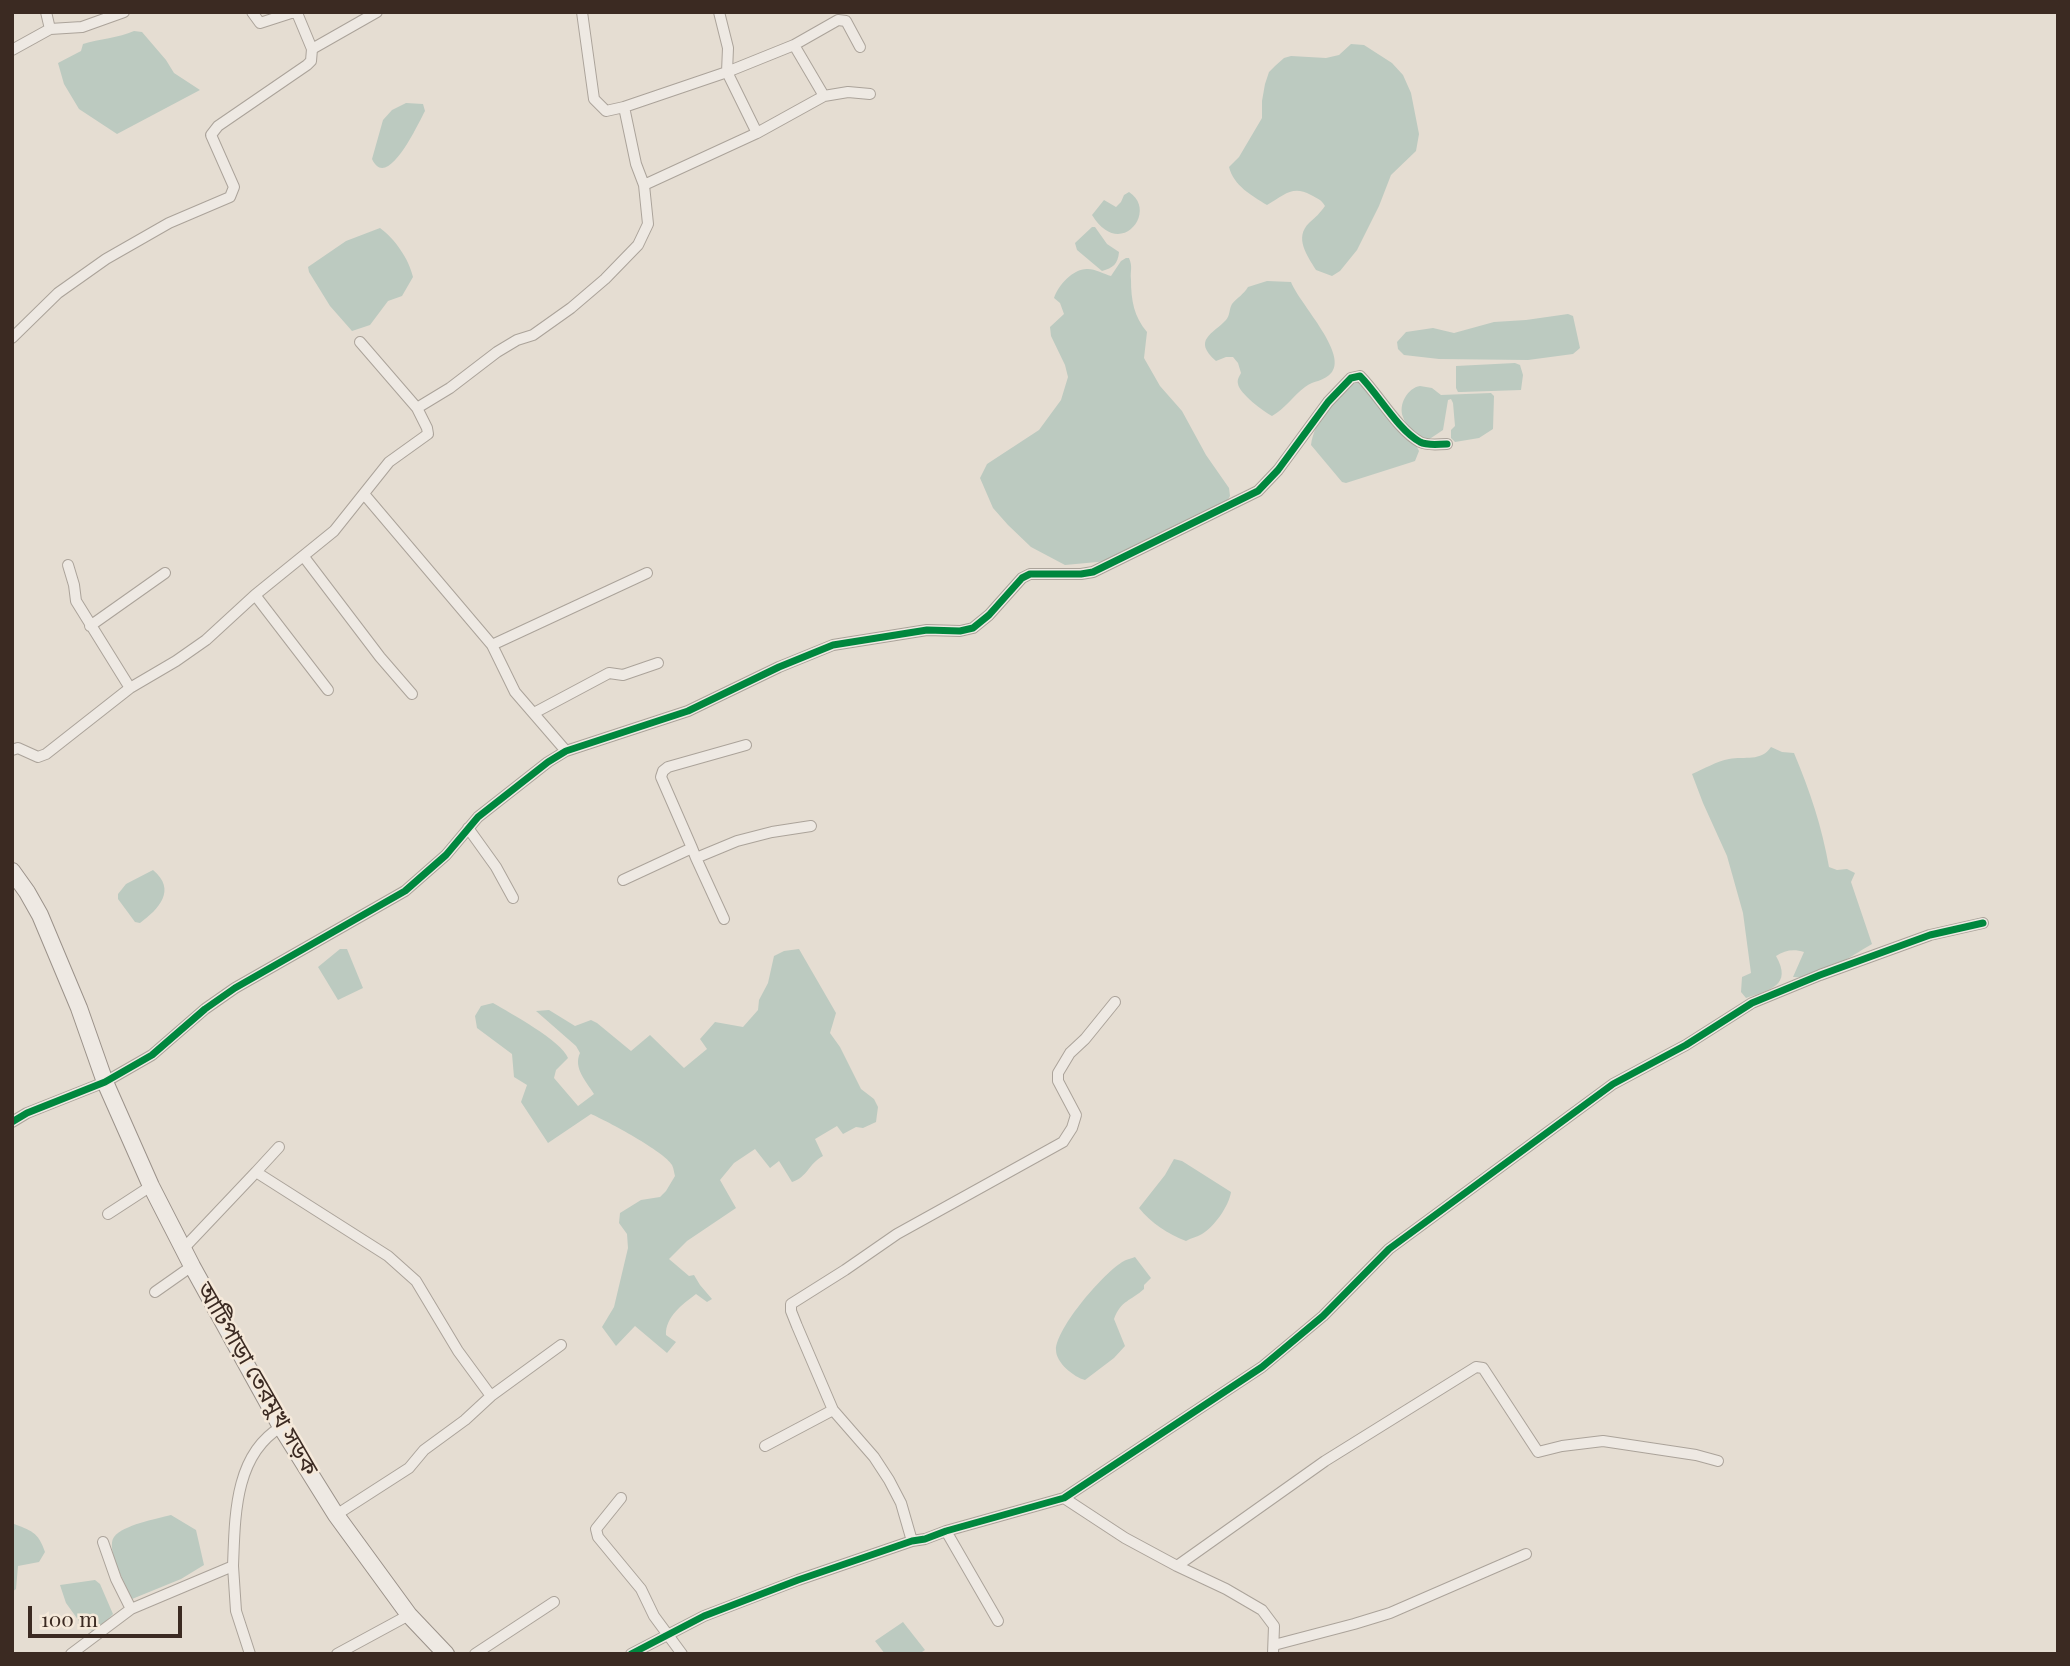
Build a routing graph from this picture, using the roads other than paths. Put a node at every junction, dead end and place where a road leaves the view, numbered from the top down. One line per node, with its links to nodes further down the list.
1 (46, 12): 7 (street)
2 (124, 12): 7 (street)
3 (252, 12): 10 (street)
4 (377, 12): 10 (street)
5 (582, 12): 15 (street)
6 (719, 12): 12 (street)
7 (50, 29): 11 (street)
8 (794, 45): 9 (street); 12 (street); 14 (street)
9 (860, 47)
10 (312, 49): 18 (street)
11 (12, 50)
12 (727, 72): 15 (street); 16 (street)
13 (870, 94): 14 (street)
14 (824, 96): 16 (street)
15 (624, 107): 17 (street)
16 (757, 133): 17 (street)
17 (644, 185): 20 (street)
18 (12, 338)
19 (360, 342): 20 (street)
20 (417, 408): 22 (street)
21 (1447, 444): 37 (street)
22 (363, 494): 23 (street); 29 (street)
23 (304, 557): 27 (street); 33 (street)
24 (68, 565): 28 (street)
25 (164, 573): 28 (street)
26 (647, 573): 29 (street)
27 (256, 595): 31 (street); 32 (street)
28 (90, 626): 31 (street)
29 (492, 645): 34 (street)
30 (658, 663): 34 (street)
31 (130, 688): 36 (street)
32 (328, 690)
33 (412, 694)
34 (534, 713): 37 (street)
35 (746, 745): 40 (street)
36 (12, 750)
37 (566, 751): 39 (street)
38 (811, 826): 40 (street)
39 (468, 828): 43 (street); 47 (street)
40 (694, 853): 42 (street); 44 (street)
41 (12, 872): 47 (main road, আটিপাড়া তেরমুখ সড়ক)
42 (623, 880)
43 (513, 898)
44 (724, 919)
45 (1983, 923): 63 (street)
46 (1115, 1002): 58 (street)
47 (105, 1082): 48 (street); 51 (main road, আটিপাড়া তেরমুখ সড়ক)
48 (12, 1122)
49 (279, 1147): 50 (street)
50 (256, 1172): 53 (street); 57 (street)
51 (151, 1186): 52 (street); 53 (main road, আটিপাড়া তেরমুখ সড়ক)
52 (108, 1214)
53 (184, 1248): 54 (main road, আটিপাড়া তেরমুখ সড়ক)
54 (192, 1266): 55 (street); 59 (main road, আটিপাড়া তেরমুখ সড়ক)
55 (155, 1292)
56 (561, 1345): 57 (street)
57 (491, 1396): 64 (street)
58 (833, 1410): 60 (street); 66 (street)
59 (281, 1427): 64 (main road, আটিপাড়া তেরমুখ সড়ক); 69 (street)
60 (765, 1446)
61 (1718, 1461): 70 (street)
62 (621, 1498): 75 (street)
63 (1064, 1498): 65 (street); 70 (street)
64 (336, 1515): 73 (main road, আটিপাড়া তেরমুখ সড়ক)
65 (946, 1531): 66 (street); 74 (street)
66 (912, 1541): 75 (street)
67 (103, 1542): 72 (street)
68 (1526, 1554): 76 (street)
69 (233, 1566): 72 (street); 78 (street)
70 (1177, 1566): 76 (street)
71 (554, 1602): 81 (street)
72 (131, 1609): 77 (street)
73 (409, 1615): 79 (street); 80 (main road, আটিপাড়া তেরমুখ সড়ক)
74 (998, 1620)
75 (666, 1634): 82 (street); 83 (street)
76 (1273, 1650)
77 (71, 1654)
78 (250, 1654)
79 (337, 1654)
80 (446, 1654)
81 (475, 1654)
82 (631, 1654)
83 (682, 1654)

